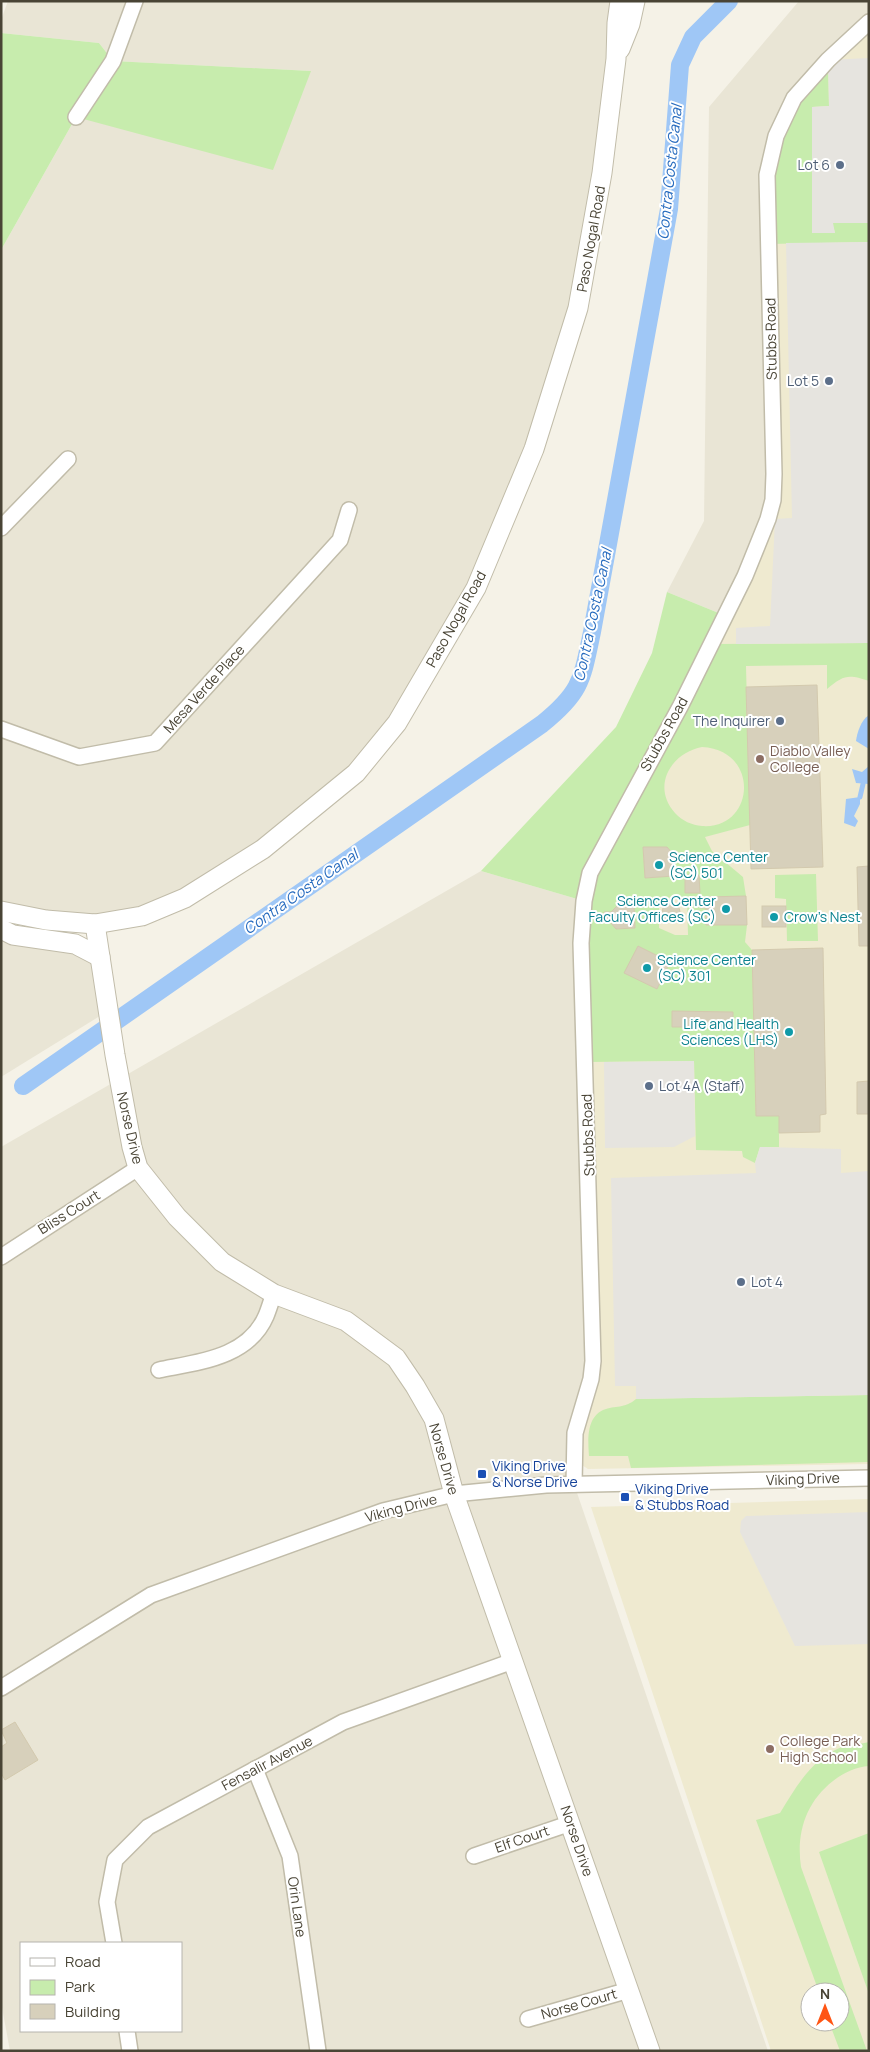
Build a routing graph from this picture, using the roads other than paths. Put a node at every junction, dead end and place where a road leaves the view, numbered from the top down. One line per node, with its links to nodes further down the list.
1 (136, 1): 6 (street)
2 (620, 1): 5 (street, Paso Nogal Road)
3 (635, 1): 5 (street, Paso Nogal Road)
4 (869, 22): 20 (street, Stubbs Road)
5 (616, 59): 12 (street, Paso Nogal Road)
6 (76, 117)
7 (68, 459): 9 (street)
8 (349, 510): 10 (street, Mesa Verde Place)
9 (1, 528)
10 (1, 729)
11 (1, 911): 12 (street, Paso Nogal Road)
12 (95, 924): 14 (street, Norse Drive)
13 (1, 928): 14 (street)
14 (100, 958): 15 (street, Norse Drive)
15 (138, 1168): 16 (street, Bliss Court); 17 (street, Norse Drive)
16 (1, 1257)
17 (274, 1294): 18 (street); 21 (street, Norse Drive)
18 (159, 1370)
19 (869, 1478): 20 (street, Viking Drive)
20 (574, 1484): 21 (street, Viking Drive)
21 (454, 1494): 22 (street, Norse Drive); 23 (street, Viking Drive)
22 (513, 1661): 24 (street, Fensalir Avenue); 25 (street, Norse Drive)
23 (1, 1688)
24 (255, 1769): 27 (street, Fensalir Avenue); 32 (street, Orin Lane)
25 (571, 1823): 26 (street, Elf Court); 28 (street, Norse Drive)
26 (474, 1856)
27 (114, 1942)
28 (629, 1990): 29 (street, Norse Court); 33 (street, Norse Drive)
29 (528, 2019)
30 (127, 2032): 31 (street)
31 (130, 2051)
32 (318, 2051)
33 (650, 2051)

